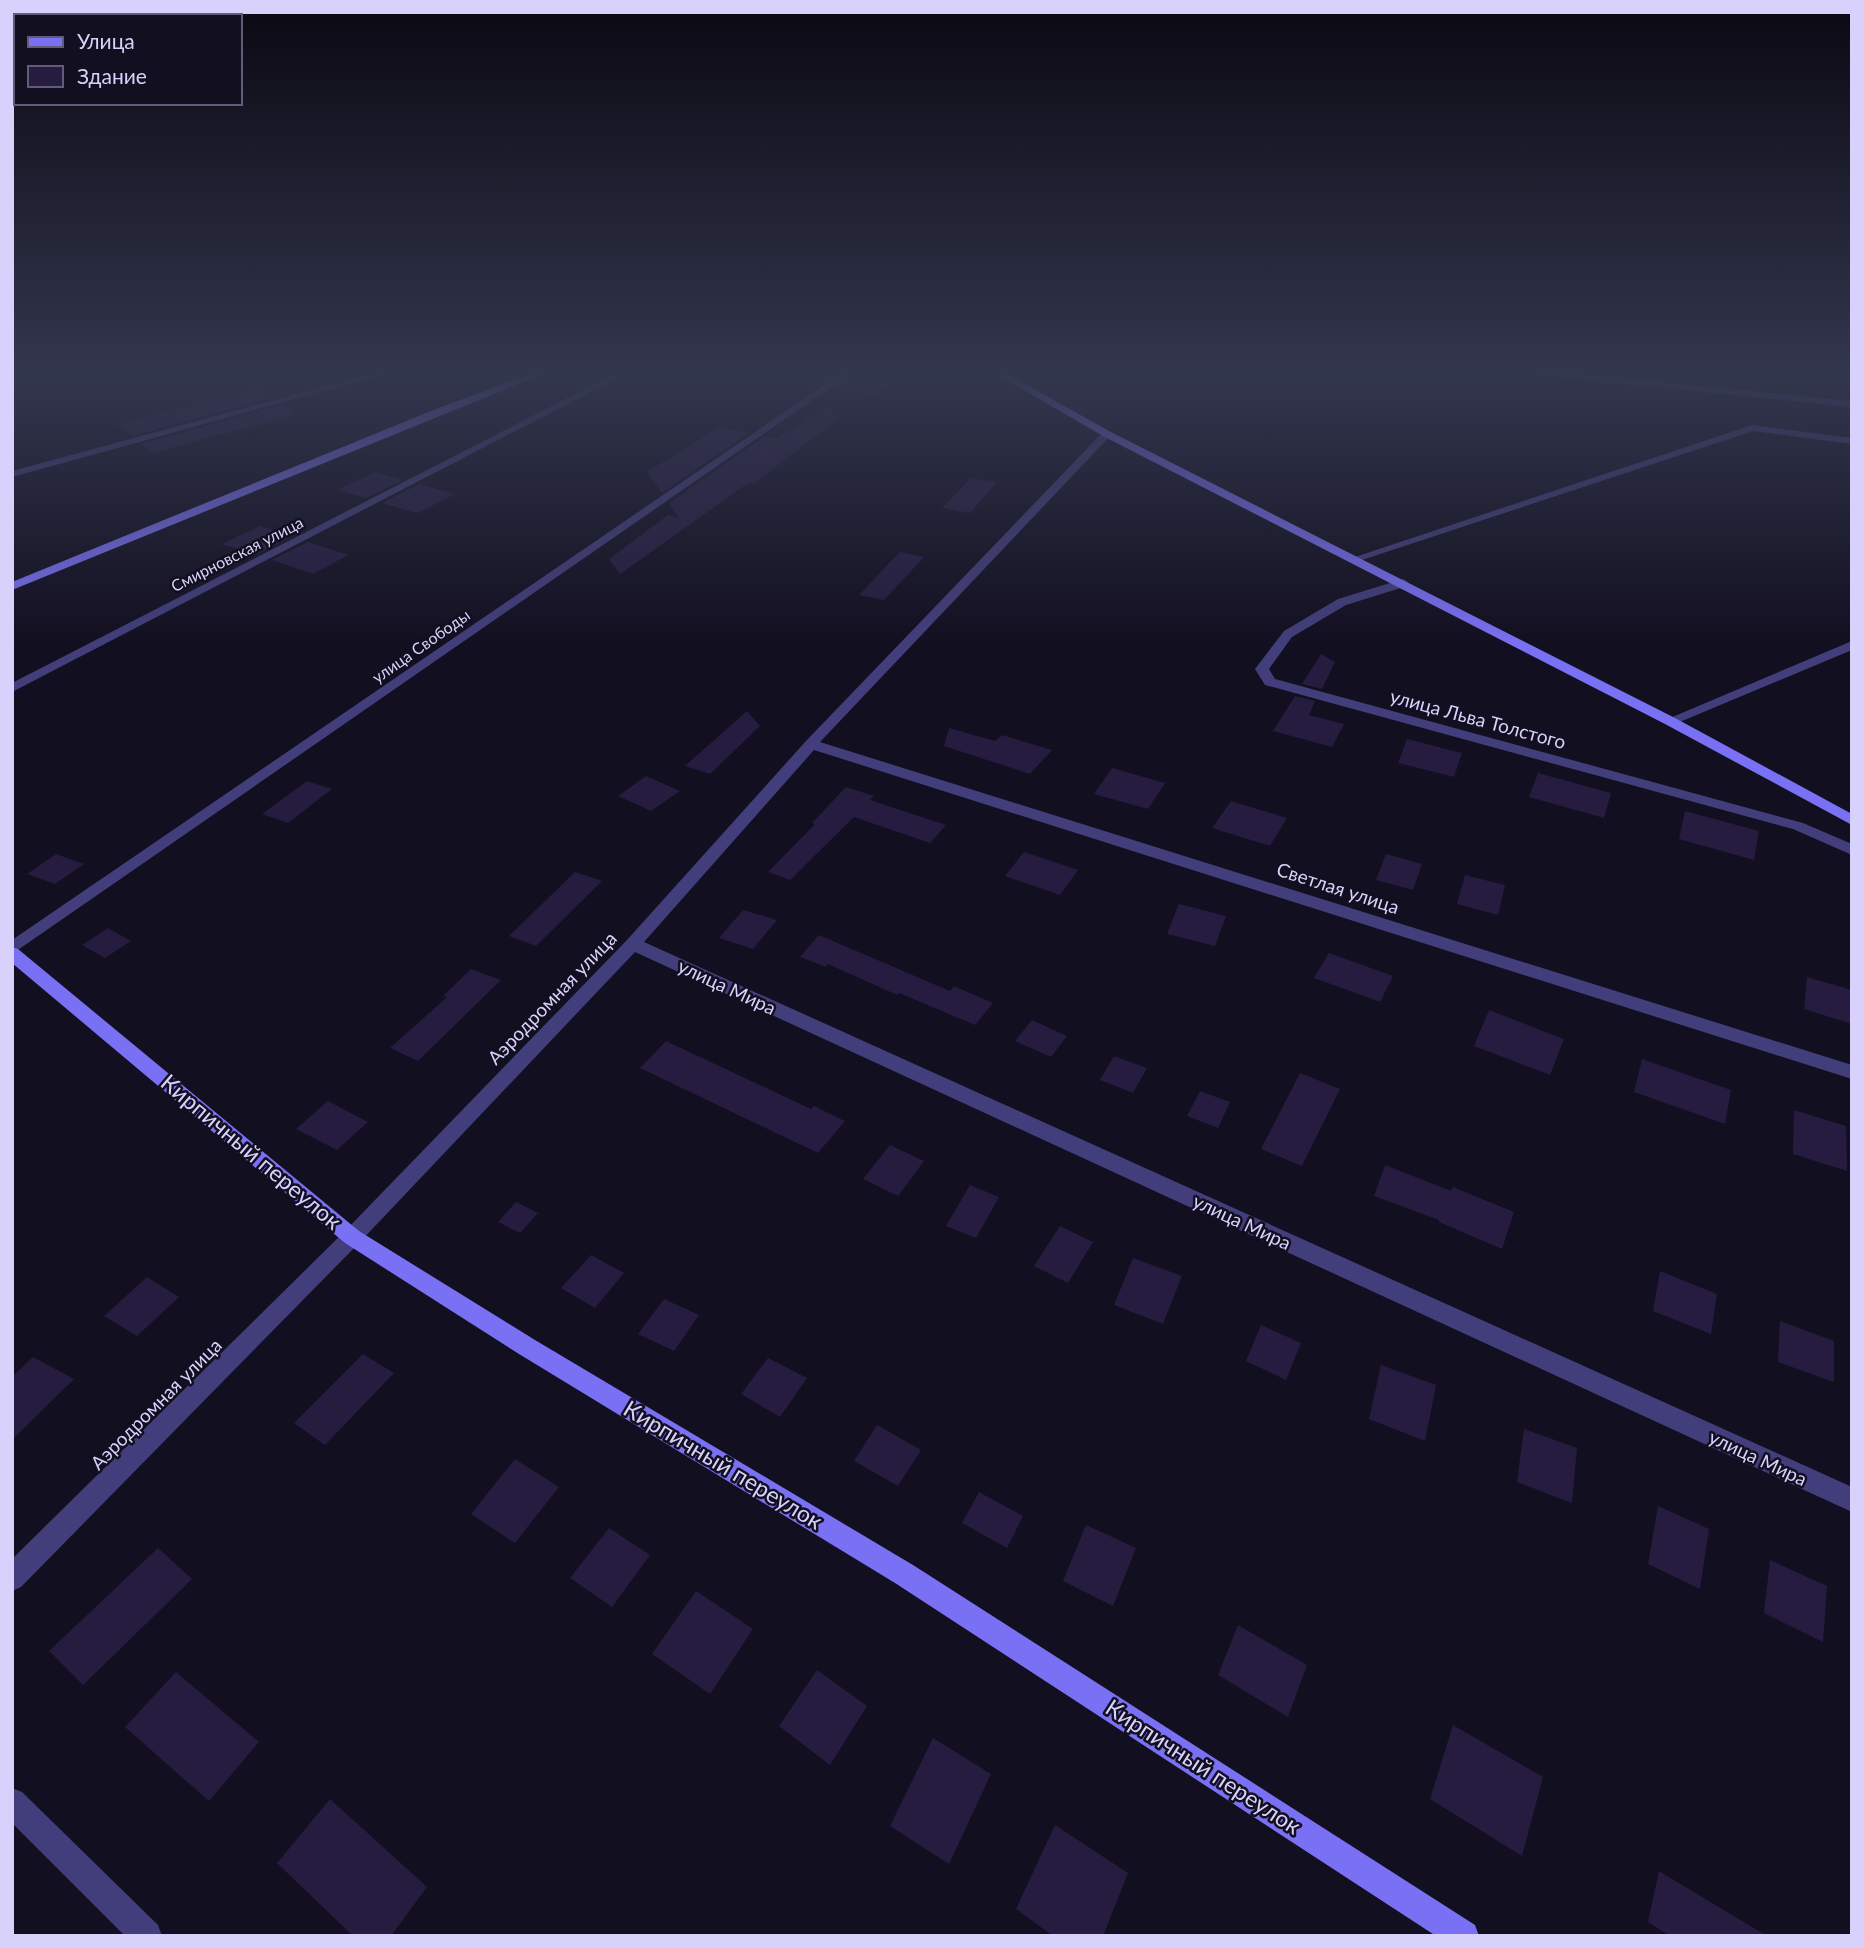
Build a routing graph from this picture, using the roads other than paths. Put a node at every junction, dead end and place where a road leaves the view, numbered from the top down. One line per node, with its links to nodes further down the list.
1 (53, 463): 8 (street)
2 (312, 463): 11 (street)
3 (449, 463): 13 (street, Смирновская улица)
4 (718, 463): 19 (street, улица Свободы)
5 (1079, 463): 15 (street, Аэродромная улица)
6 (1166, 463): 9 (street)
7 (1646, 463): 9 (street)
8 (12, 474)
9 (1356, 559): 10 (street)
10 (1403, 583): 14 (street); 17 (street, улица Льва Толстого)
11 (12, 586)
12 (1852, 645): 14 (street)
13 (12, 688)
14 (1670, 721): 16 (street)
15 (811, 744): 18 (street, Аэродромная улица); 20 (street, Светлая улица)
16 (1852, 820)
17 (1852, 850)
18 (633, 944): 21 (street, Аэродромная улица); 22 (street, улица Мира)
19 (12, 951): 21 (street, Кирпичный переулок)
20 (1852, 1072)
21 (352, 1237): 23 (street, Аэродромная улица); 26 (street, Кирпичный переулок)
22 (1852, 1500)
23 (12, 1578)
24 (12, 1801): 25 (street)
25 (147, 1936)
26 (1464, 1936)

